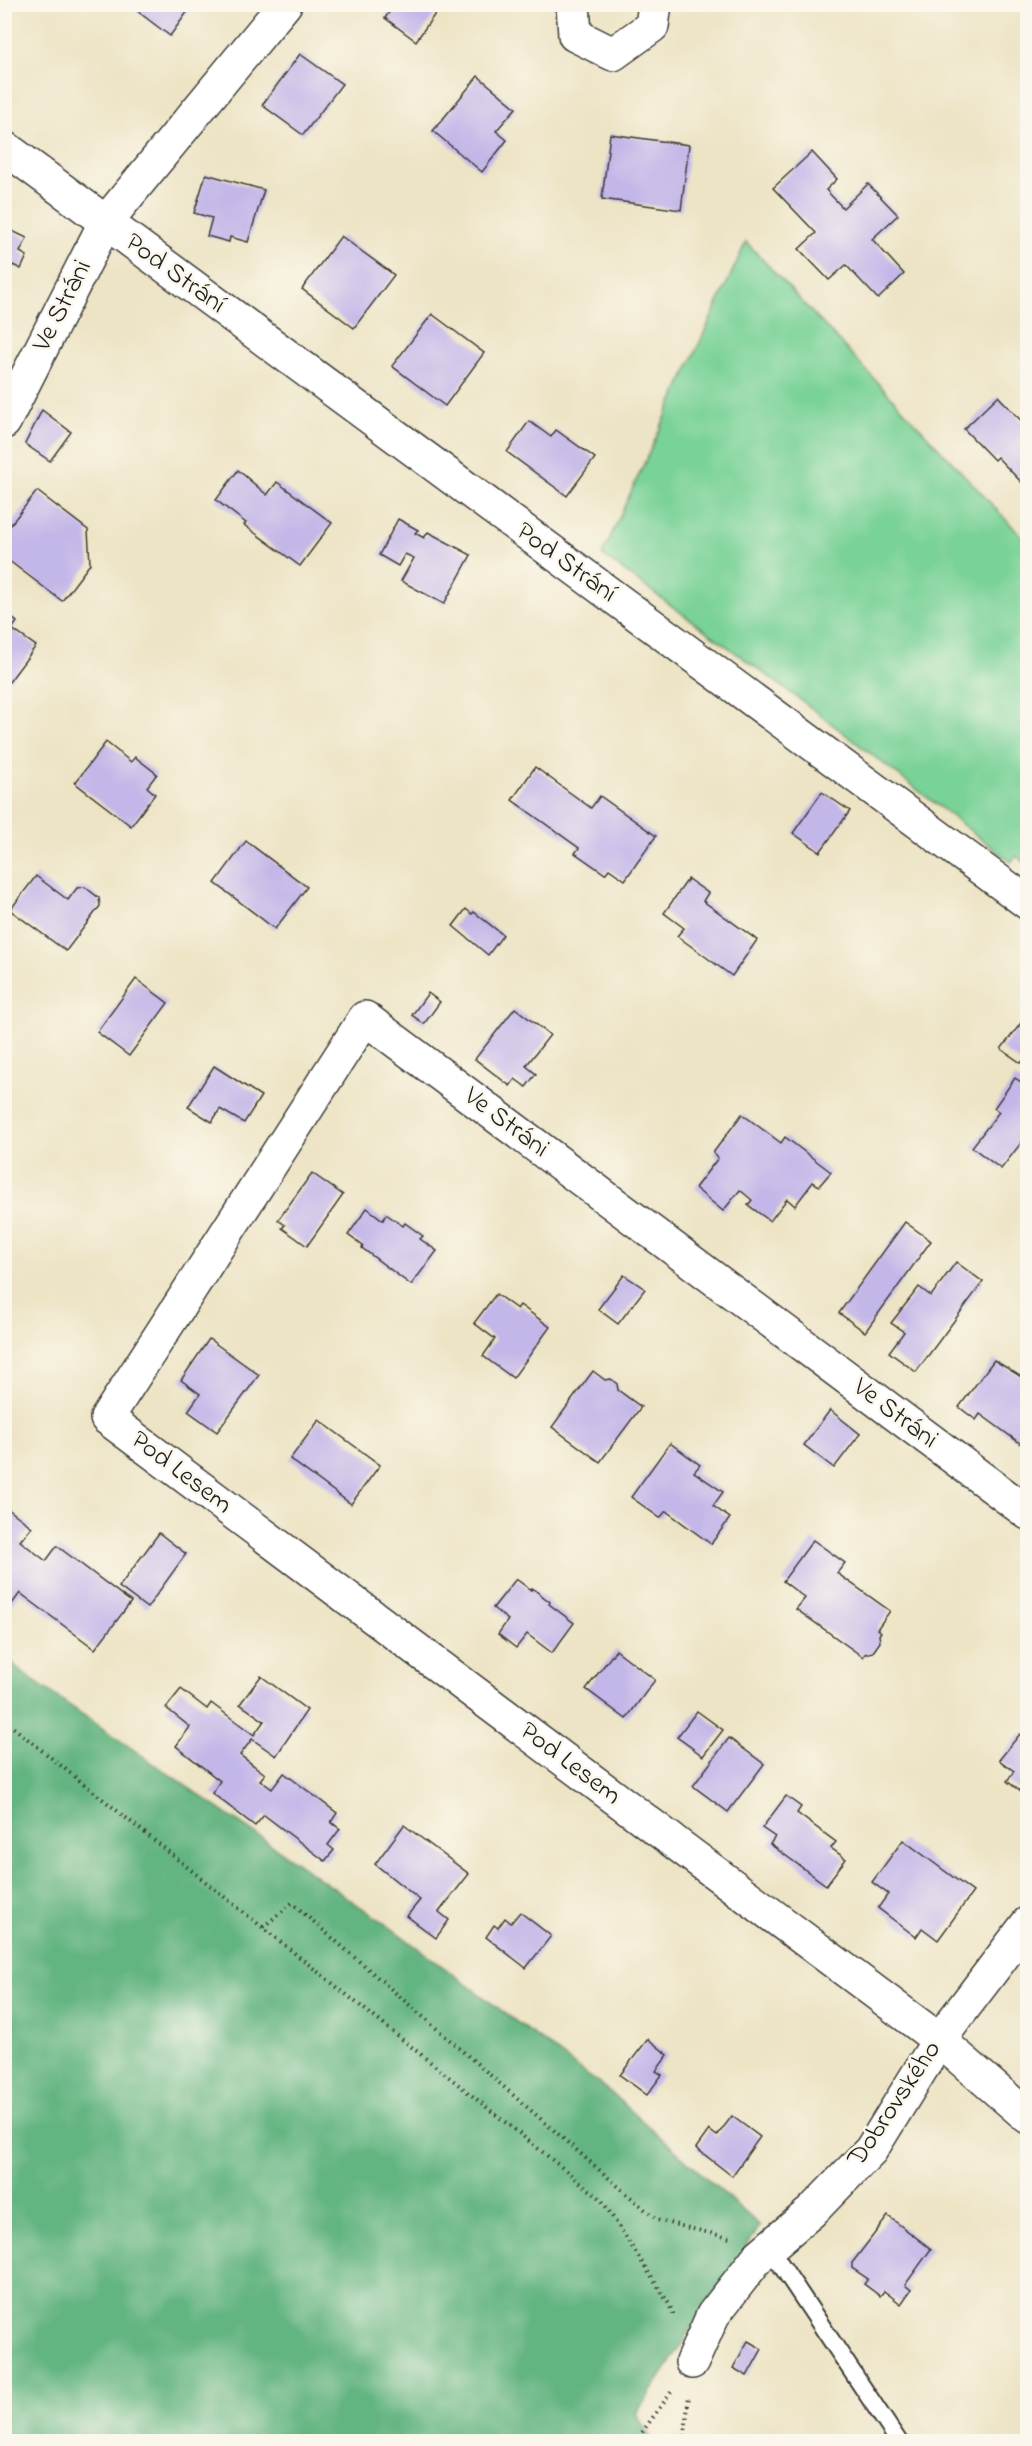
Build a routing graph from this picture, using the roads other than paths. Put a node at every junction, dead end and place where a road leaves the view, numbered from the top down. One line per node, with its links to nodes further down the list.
1 (285, 4): 5 (street, Pod Strání)
2 (573, 4): 3 (street)
3 (655, 4)
4 (4, 147): 5 (street, Pod Strání)
5 (105, 223): 6 (street, Ve Stráni); 7 (street, Pod Strání)
6 (4, 422)
7 (1028, 903)
8 (107, 1418): 9 (street, Ve Stráni); 11 (street, Pod Lesem)
9 (1028, 1513)
10 (1028, 1923): 11 (street, Dobrovského)
11 (939, 2040): 12 (street, Pod Lesem); 13 (street, Dobrovského)
12 (1028, 2117)
13 (769, 2247): 14 (street, Dobrovského); 15 (lane)
14 (692, 2362)
15 (899, 2442)

